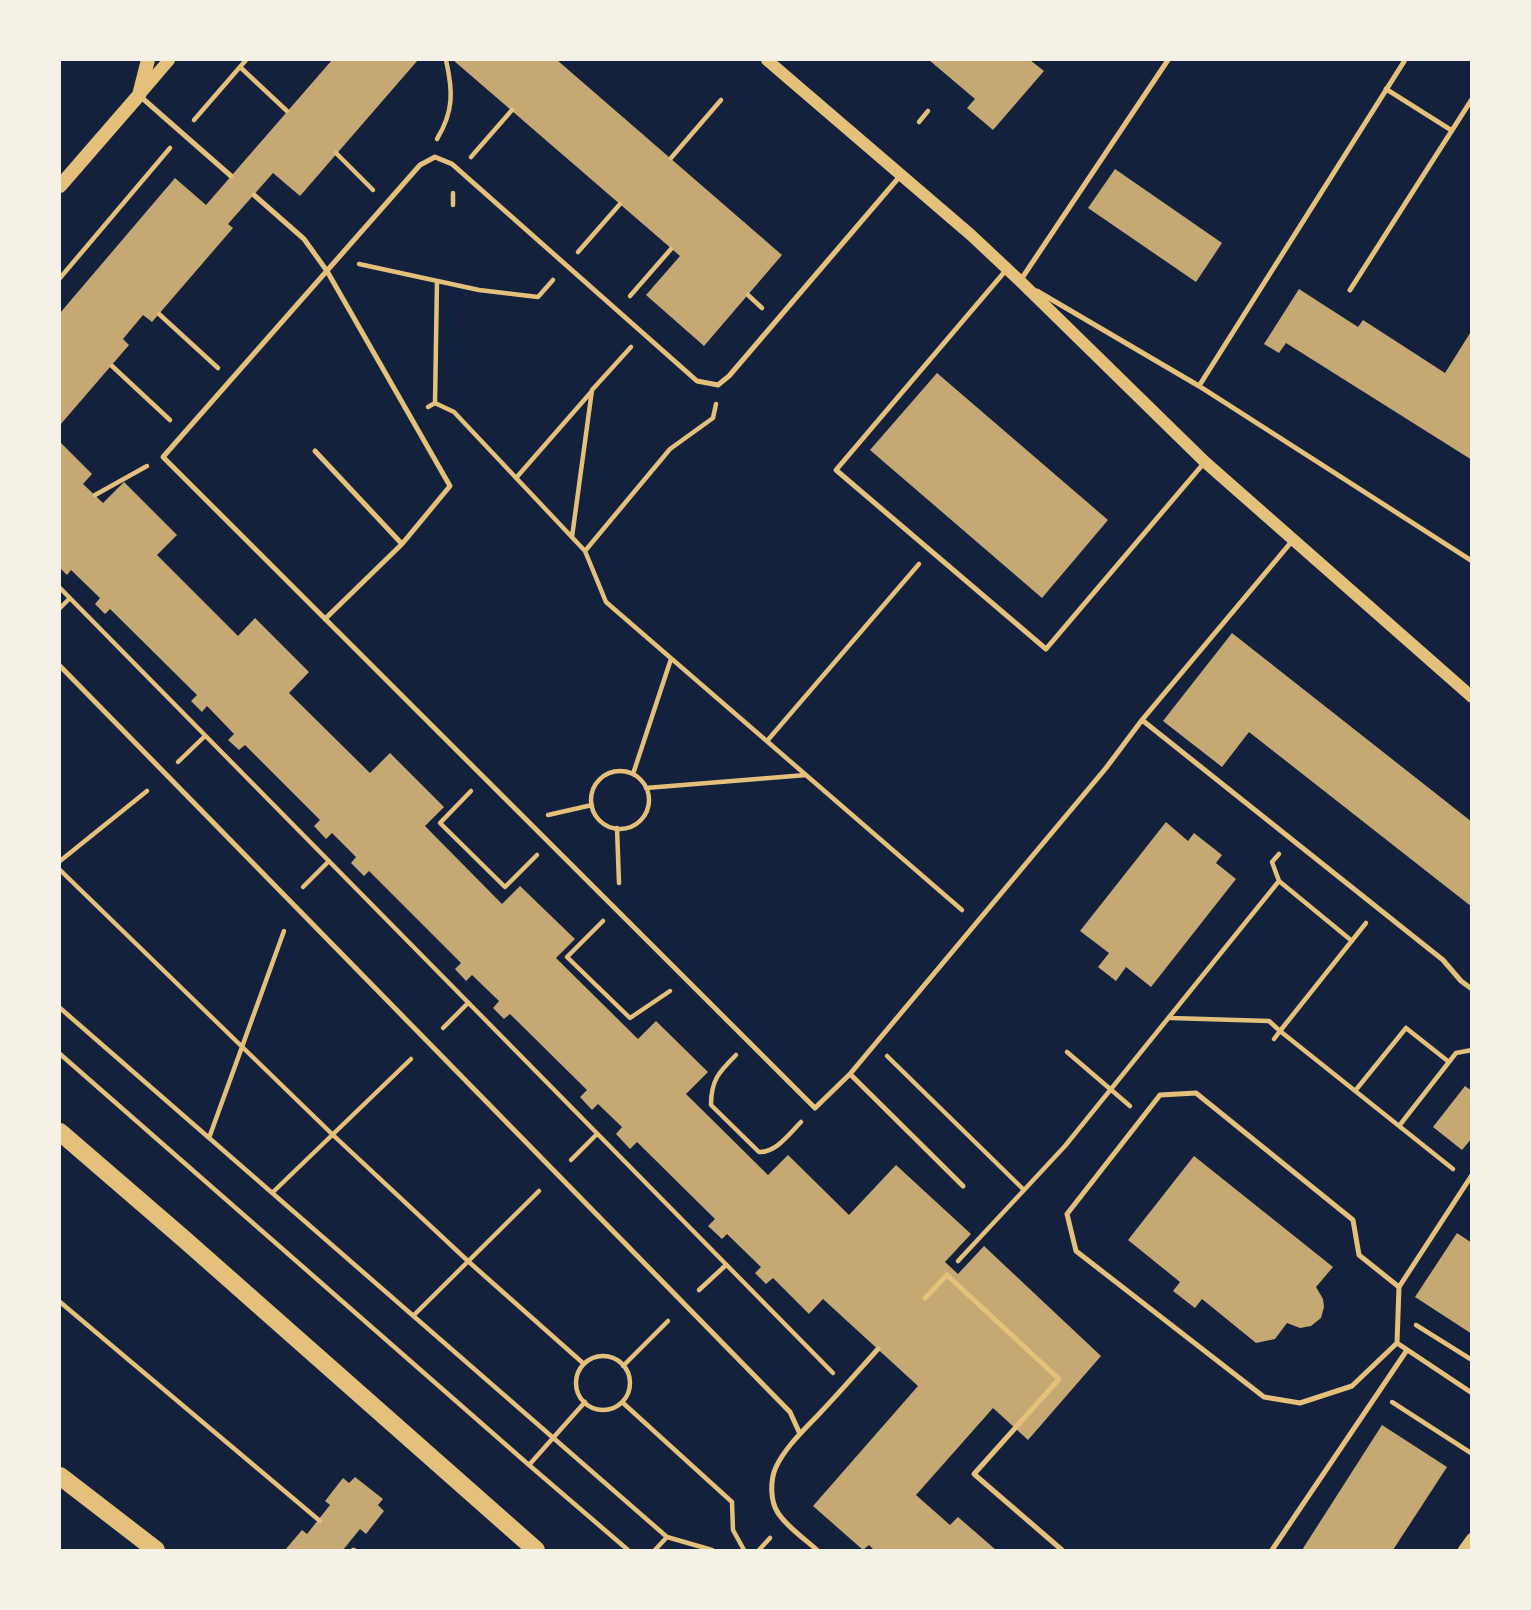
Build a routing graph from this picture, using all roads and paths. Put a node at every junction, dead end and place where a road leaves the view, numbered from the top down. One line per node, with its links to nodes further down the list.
1 (148, 60): 10 (main road)
2 (169, 60): 10 (street)
3 (246, 60): 8 (path)
4 (446, 60): 21 (path)
5 (767, 60): 23 (street)
6 (1168, 60): 36 (lane)
7 (1405, 60): 9 (lane)
8 (240, 66): 14 (path); 18 (path)
9 (1386, 89): 17 (lane); 44 (lane)
10 (139, 95): 18 (lane); 25 (main road)
11 (1472, 99): 17 (lane)
12 (721, 100): 20 (path)
13 (512, 110): 22 (path)
14 (287, 111)
15 (928, 111): 16 (path)
16 (919, 122)
17 (1451, 130): 38 (lane)
18 (184, 133): 24 (lane); 34 (path)
19 (336, 153): 27 (path)
20 (671, 158)
21 (421, 165): 22 (lane); 27 (lane)
22 (459, 170): 31 (lane)
23 (901, 174): 32 (street); 39 (lane)
24 (231, 176)
25 (60, 187)
26 (254, 195): 33 (lane)
27 (387, 203): 30 (lane)
28 (620, 204): 31 (path)
29 (671, 249): 39 (path)
30 (338, 259): 33 (lane); 35 (path)
31 (566, 265): 39 (lane)
32 (1007, 269): 36 (street); 59 (lane)
33 (327, 271): 43 (lane); 47 (lane)
34 (60, 278)
35 (437, 281): 37 (path); 46 (path)
36 (1020, 281): 44 (lane); 52 (street)
37 (546, 288)
38 (1350, 290)
39 (618, 310)
40 (159, 314): 43 (path)
41 (622, 356): 45 (path)
42 (111, 366): 49 (path)
43 (231, 380): 49 (lane)
44 (1199, 386): 60 (lane)
45 (592, 390): 53 (path); 55 (path)
46 (435, 403): 47 (path); 53 (path)
47 (411, 417): 57 (lane)
48 (713, 418): 58 (path)
49 (184, 433): 51 (lane)
50 (314, 450): 57 (lane)
51 (163, 457): 54 (path); 64 (lane)
52 (1205, 462): 56 (street); 59 (lane)
53 (516, 478): 55 (path)
54 (95, 495)
55 (572, 537): 58 (path)
56 (1293, 540): 67 (street); 68 (lane)
57 (402, 544): 64 (lane)
58 (585, 551): 65 (path)
59 (930, 551): 70 (path)
60 (1472, 561)
61 (60, 588): 62 (path)
62 (70, 598): 63 (path); 69 (path)
63 (60, 608)
64 (324, 619): 74 (lane)
65 (671, 659): 70 (path); 72 (path)
66 (60, 666): 146 (lane)
67 (1472, 697)
68 (1142, 720): 88 (lane); 93 (lane)
69 (205, 736): 71 (path); 82 (path)
70 (767, 741): 73 (path)
71 (177, 763)
72 (633, 774): 75 (path); 77 (path)
73 (806, 775): 75 (path); 88 (path)
74 (484, 778): 78 (lane); 80 (path)
75 (646, 788): 79 (path)
76 (147, 791): 81 (path)
77 (592, 805): 78 (path); 79 (path)
78 (526, 820): 80 (lane)
79 (617, 828): 87 (path)
80 (549, 843): 87 (lane)
81 (60, 861)
82 (329, 861): 86 (path); 94 (path)
83 (1272, 862): 85 (path)
84 (60, 870): 102 (path)
85 (1279, 881): 91 (path); 96 (path)
86 (300, 890)
87 (618, 910): 92 (lane); 92 (path)
88 (976, 922): 101 (lane)
89 (284, 931): 102 (path)
90 (1359, 932): 91 (path)
91 (1352, 941): 98 (path)
92 (686, 979): 100 (lane)
93 (1472, 989)
94 (468, 1003): 97 (path); 115 (path)
95 (60, 1008): 117 (path)
96 (1170, 1018): 98 (path); 109 (path)
97 (440, 1031)
98 (1280, 1031): 99 (path); 110 (path)
99 (1274, 1039)
100 (749, 1042): 111 (lane); 111 (path)
101 (875, 1044): 108 (lane); 122 (path)
102 (242, 1046): 116 (path); 117 (path)
103 (1472, 1050): 107 (path)
104 (1066, 1052): 109 (path)
105 (60, 1055): 149 (path)
106 (411, 1059): 116 (path)
107 (1449, 1062): 110 (path); 113 (path)
108 (850, 1074): 111 (lane); 121 (lane)
109 (1111, 1090): 112 (path); 122 (path)
110 (1355, 1091): 113 (path)
111 (815, 1108)
112 (1143, 1116): 128 (lane); 135 (lane)
113 (1399, 1126): 120 (path)
114 (60, 1132): 156 (main road)
115 (597, 1134): 118 (path); 126 (path)
116 (333, 1135): 124 (path); 125 (path)
117 (209, 1138): 124 (path)
118 (568, 1163)
119 (1472, 1175): 120 (lane)
120 (1467, 1181): 128 (lane)
121 (963, 1186)
122 (1024, 1190): 127 (path)
123 (539, 1191): 125 (path)
124 (272, 1193): 133 (path)
125 (469, 1262): 133 (path); 139 (path)
126 (726, 1265): 129 (path); 141 (path)
127 (951, 1268)
128 (1398, 1287): 132 (lane)
129 (696, 1293)
130 (925, 1298): 163 (lane)
131 (60, 1301): 151 (path)
132 (1398, 1313): 135 (lane); 138 (path)
133 (413, 1316): 147 (path)
134 (668, 1321): 140 (path)
135 (1397, 1343): 137 (lane)
136 (878, 1349): 141 (lane)
137 (1407, 1350): 142 (lane); 143 (lane)
138 (1472, 1360)
139 (584, 1364): 140 (path); 144 (path)
140 (623, 1366): 145 (path)
141 (845, 1385): 146 (lane)
142 (1378, 1393): 148 (path); 164 (lane)
143 (1472, 1393)
144 (584, 1402): 145 (path); 147 (path)
145 (622, 1402): 160 (path)
146 (800, 1434): 162 (lane)
147 (553, 1438): 149 (path); 152 (path)
148 (1471, 1453)
149 (529, 1465): 157 (path)
150 (60, 1476): 155 (main road)
151 (320, 1521)
152 (667, 1537): 158 (path); 159 (path)
153 (770, 1538): 161 (path)
154 (1472, 1539): 165 (street)
155 (156, 1550)
156 (536, 1550)
157 (628, 1550)
158 (655, 1550)
159 (712, 1550)
160 (744, 1550)
161 (759, 1550)
162 (817, 1550)
163 (1062, 1550)
164 (1272, 1550)
165 (1464, 1550)

